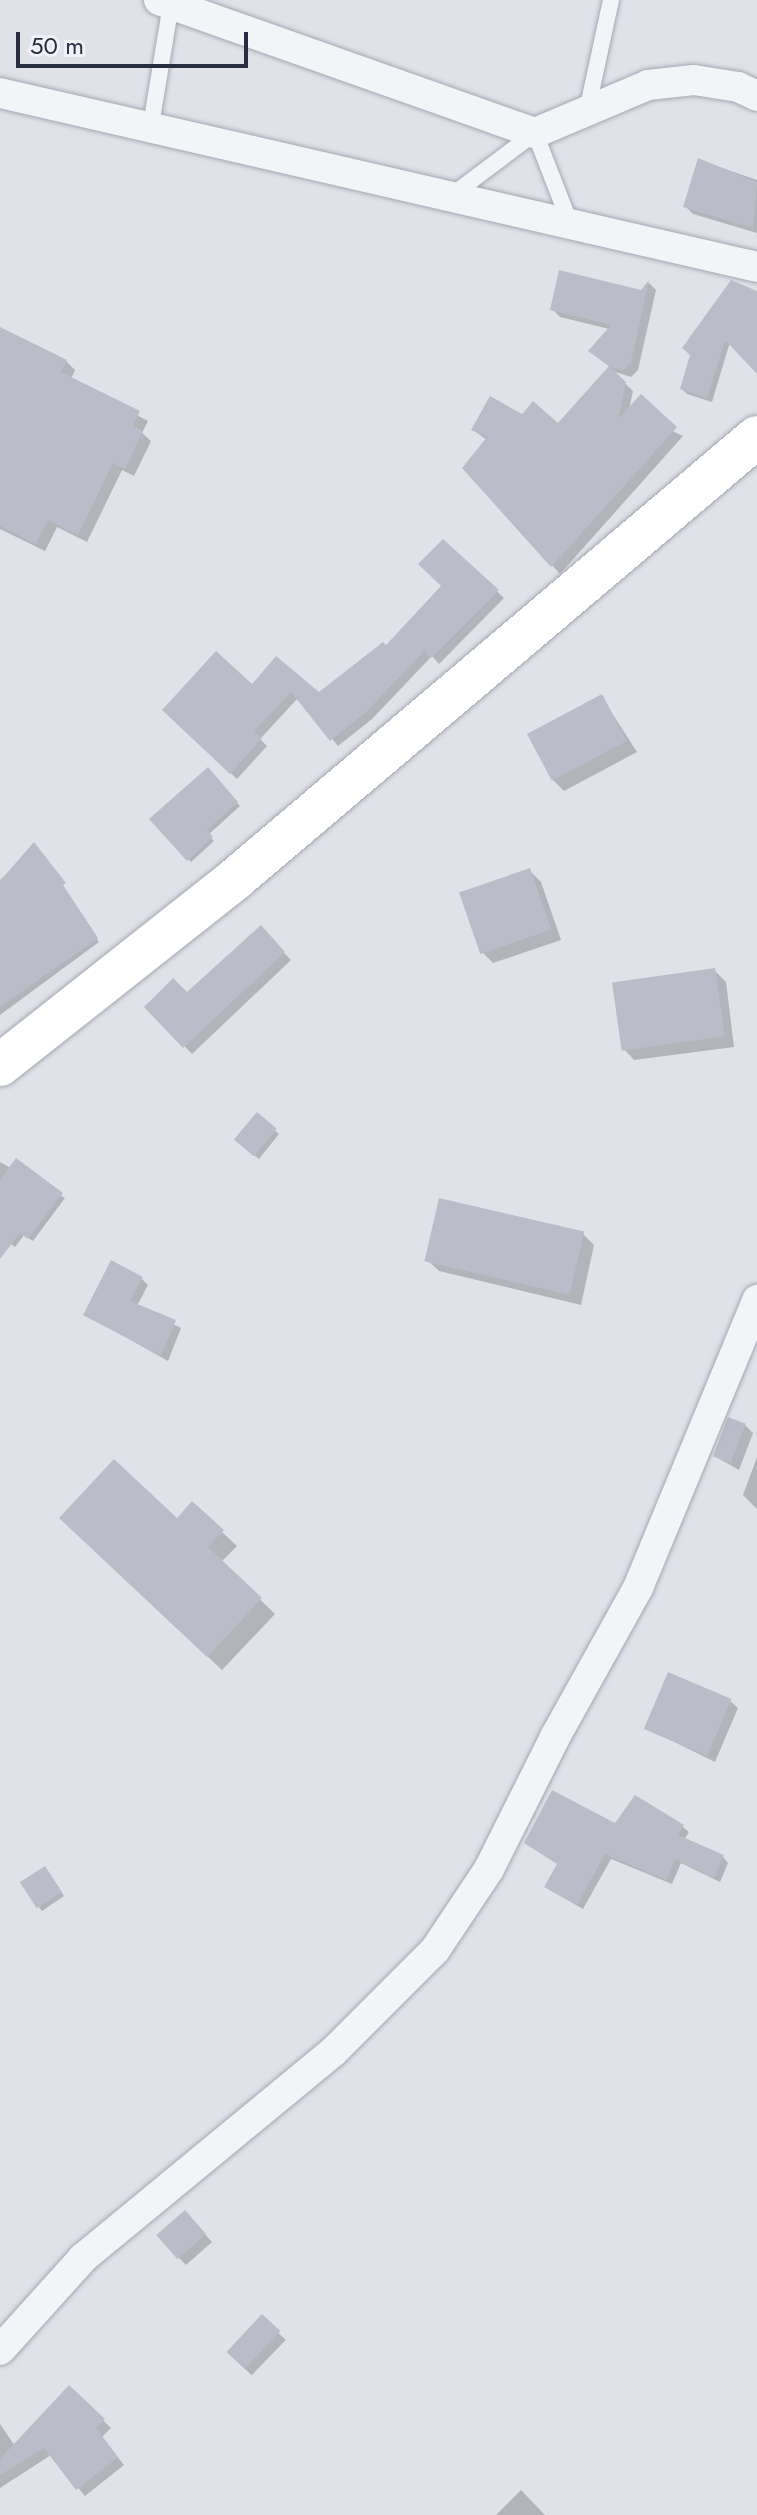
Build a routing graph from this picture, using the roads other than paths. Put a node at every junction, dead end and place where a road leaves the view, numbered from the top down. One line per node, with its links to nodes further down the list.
1 (611, 0): 5 (lane)
2 (165, 2): 6 (lane); 7 (street)
3 (0, 93): 6 (street)
4 (757, 96): 5 (street)
5 (587, 111): 7 (street)
6 (151, 125): 8 (street)
7 (535, 133): 8 (lane); 9 (lane)
8 (447, 199): 9 (street)
9 (571, 226): 10 (street)
10 (757, 267)
11 (757, 437): 12 (street)
12 (0, 1065)
13 (757, 1300): 14 (street)
14 (0, 2350)

